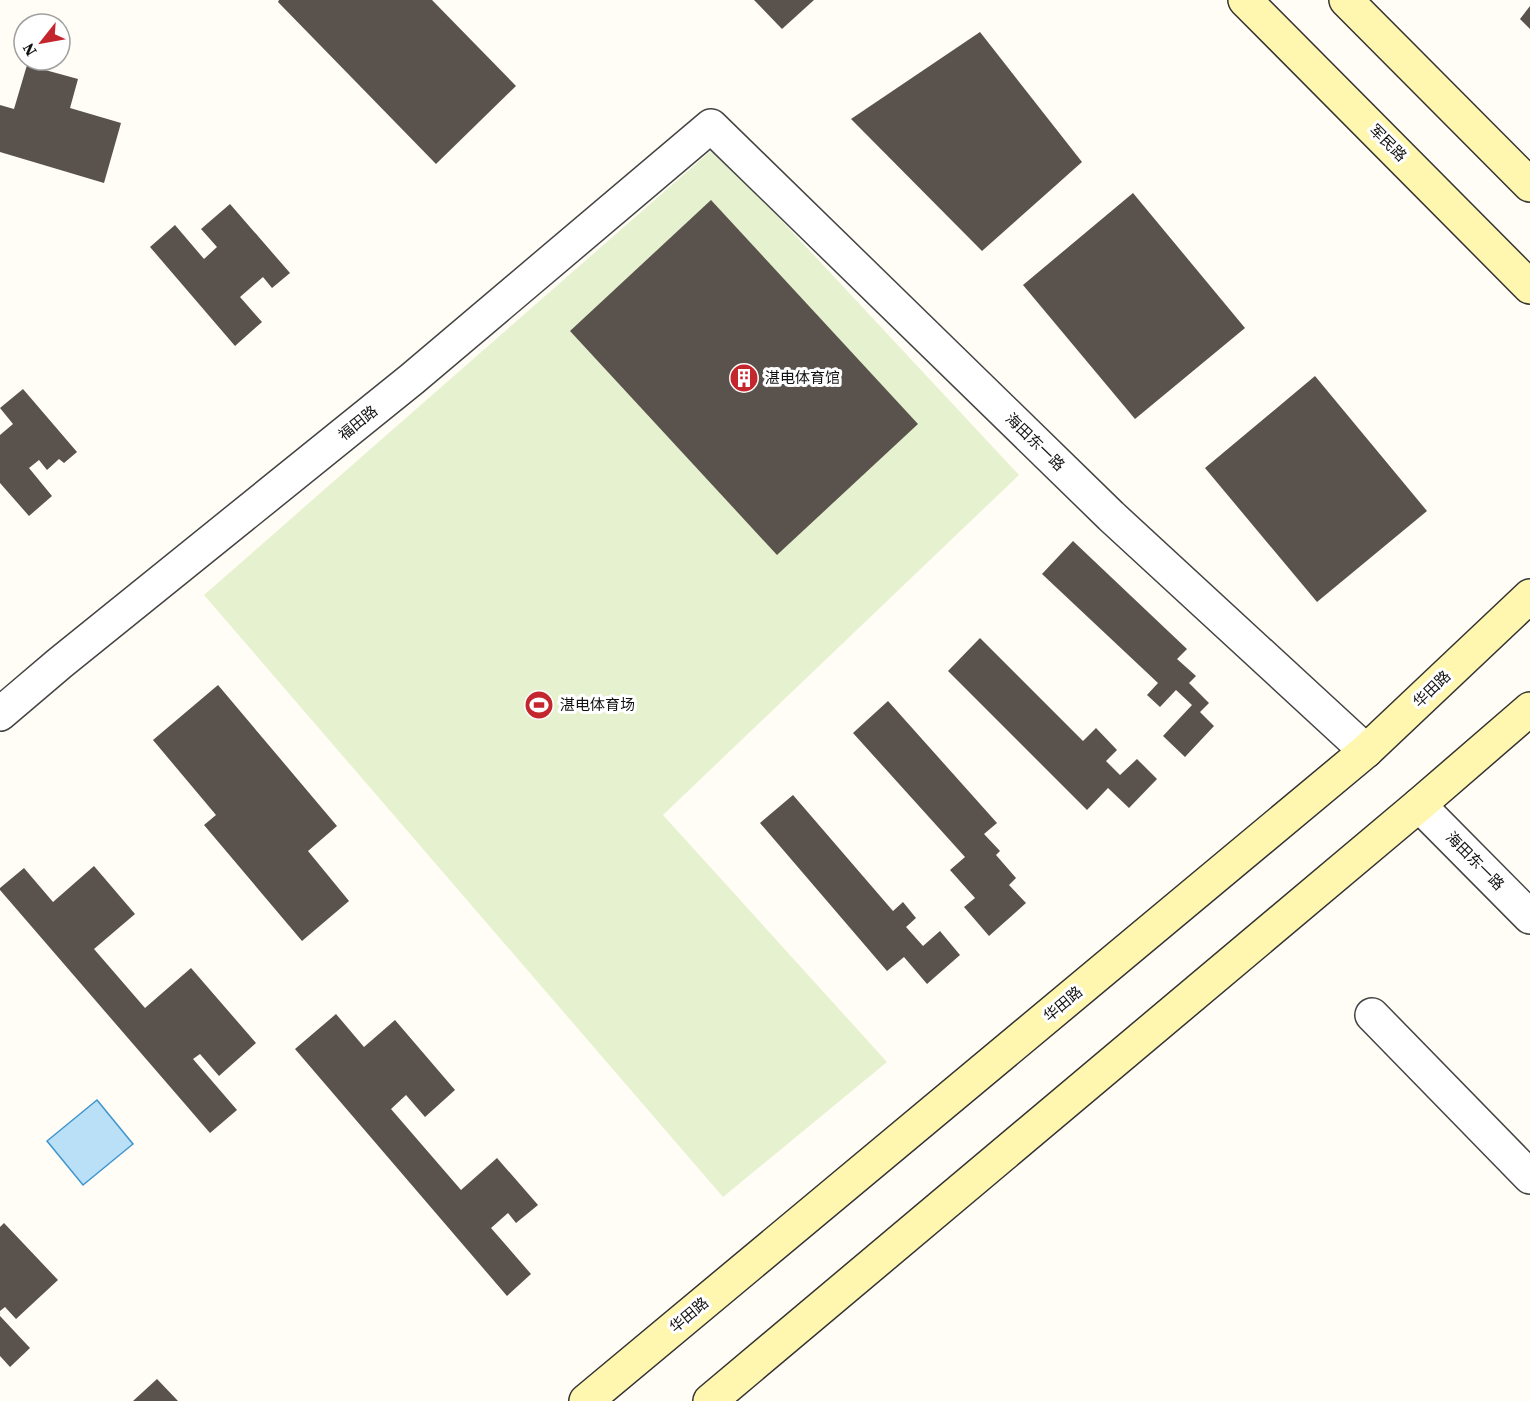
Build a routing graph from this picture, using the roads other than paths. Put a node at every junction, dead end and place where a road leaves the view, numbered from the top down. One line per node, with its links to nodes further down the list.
1 (1245, 0): 5 (main road, 军民路)
2 (1346, 0): 4 (main road)
3 (711, 126): 8 (street, 福田路); 9 (street, 海田东一路)
4 (1530, 185)
5 (1530, 287)
6 (1530, 596): 9 (main road, 华田路)
7 (1530, 709): 10 (main road)
8 (0, 714)
9 (1366, 751): 14 (main road, 华田路)
10 (1419, 805): 11 (street, 海田东一路); 15 (main road)
11 (1530, 917)
12 (1372, 1015): 13 (street)
13 (1530, 1177)
14 (586, 1401)
15 (710, 1401)

